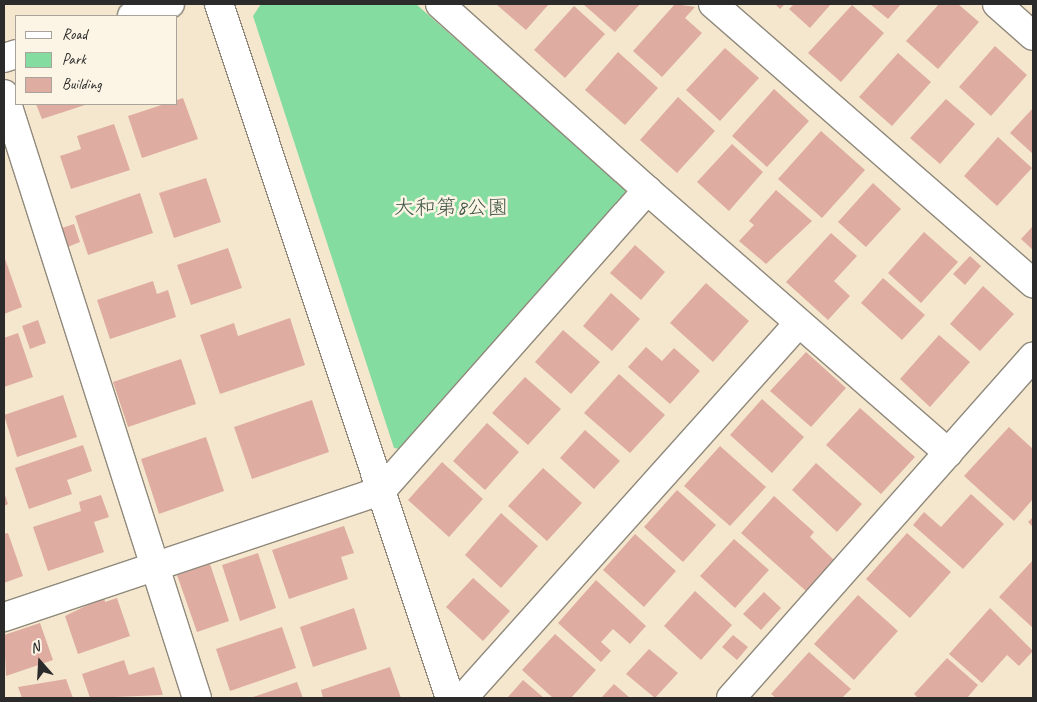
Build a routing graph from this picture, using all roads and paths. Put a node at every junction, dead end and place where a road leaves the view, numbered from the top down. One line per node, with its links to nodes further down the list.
1 (170, 4): 6 (street)
2 (219, 4): 14 (street)
3 (440, 4): 9 (street)
4 (713, 4): 10 (street)
5 (997, 4): 7 (street)
6 (135, 15)
7 (1033, 36)
8 (4, 94): 15 (street)
9 (647, 190): 11 (street); 14 (street)
10 (1033, 283)
11 (797, 325): 13 (street); 19 (street)
12 (1033, 357): 13 (street)
13 (948, 453): 20 (street)
14 (381, 491): 15 (street); 18 (street)
15 (155, 566): 16 (street); 17 (street)
16 (4, 617)
17 (197, 698)
18 (450, 698)
19 (463, 698)
20 (731, 698)

